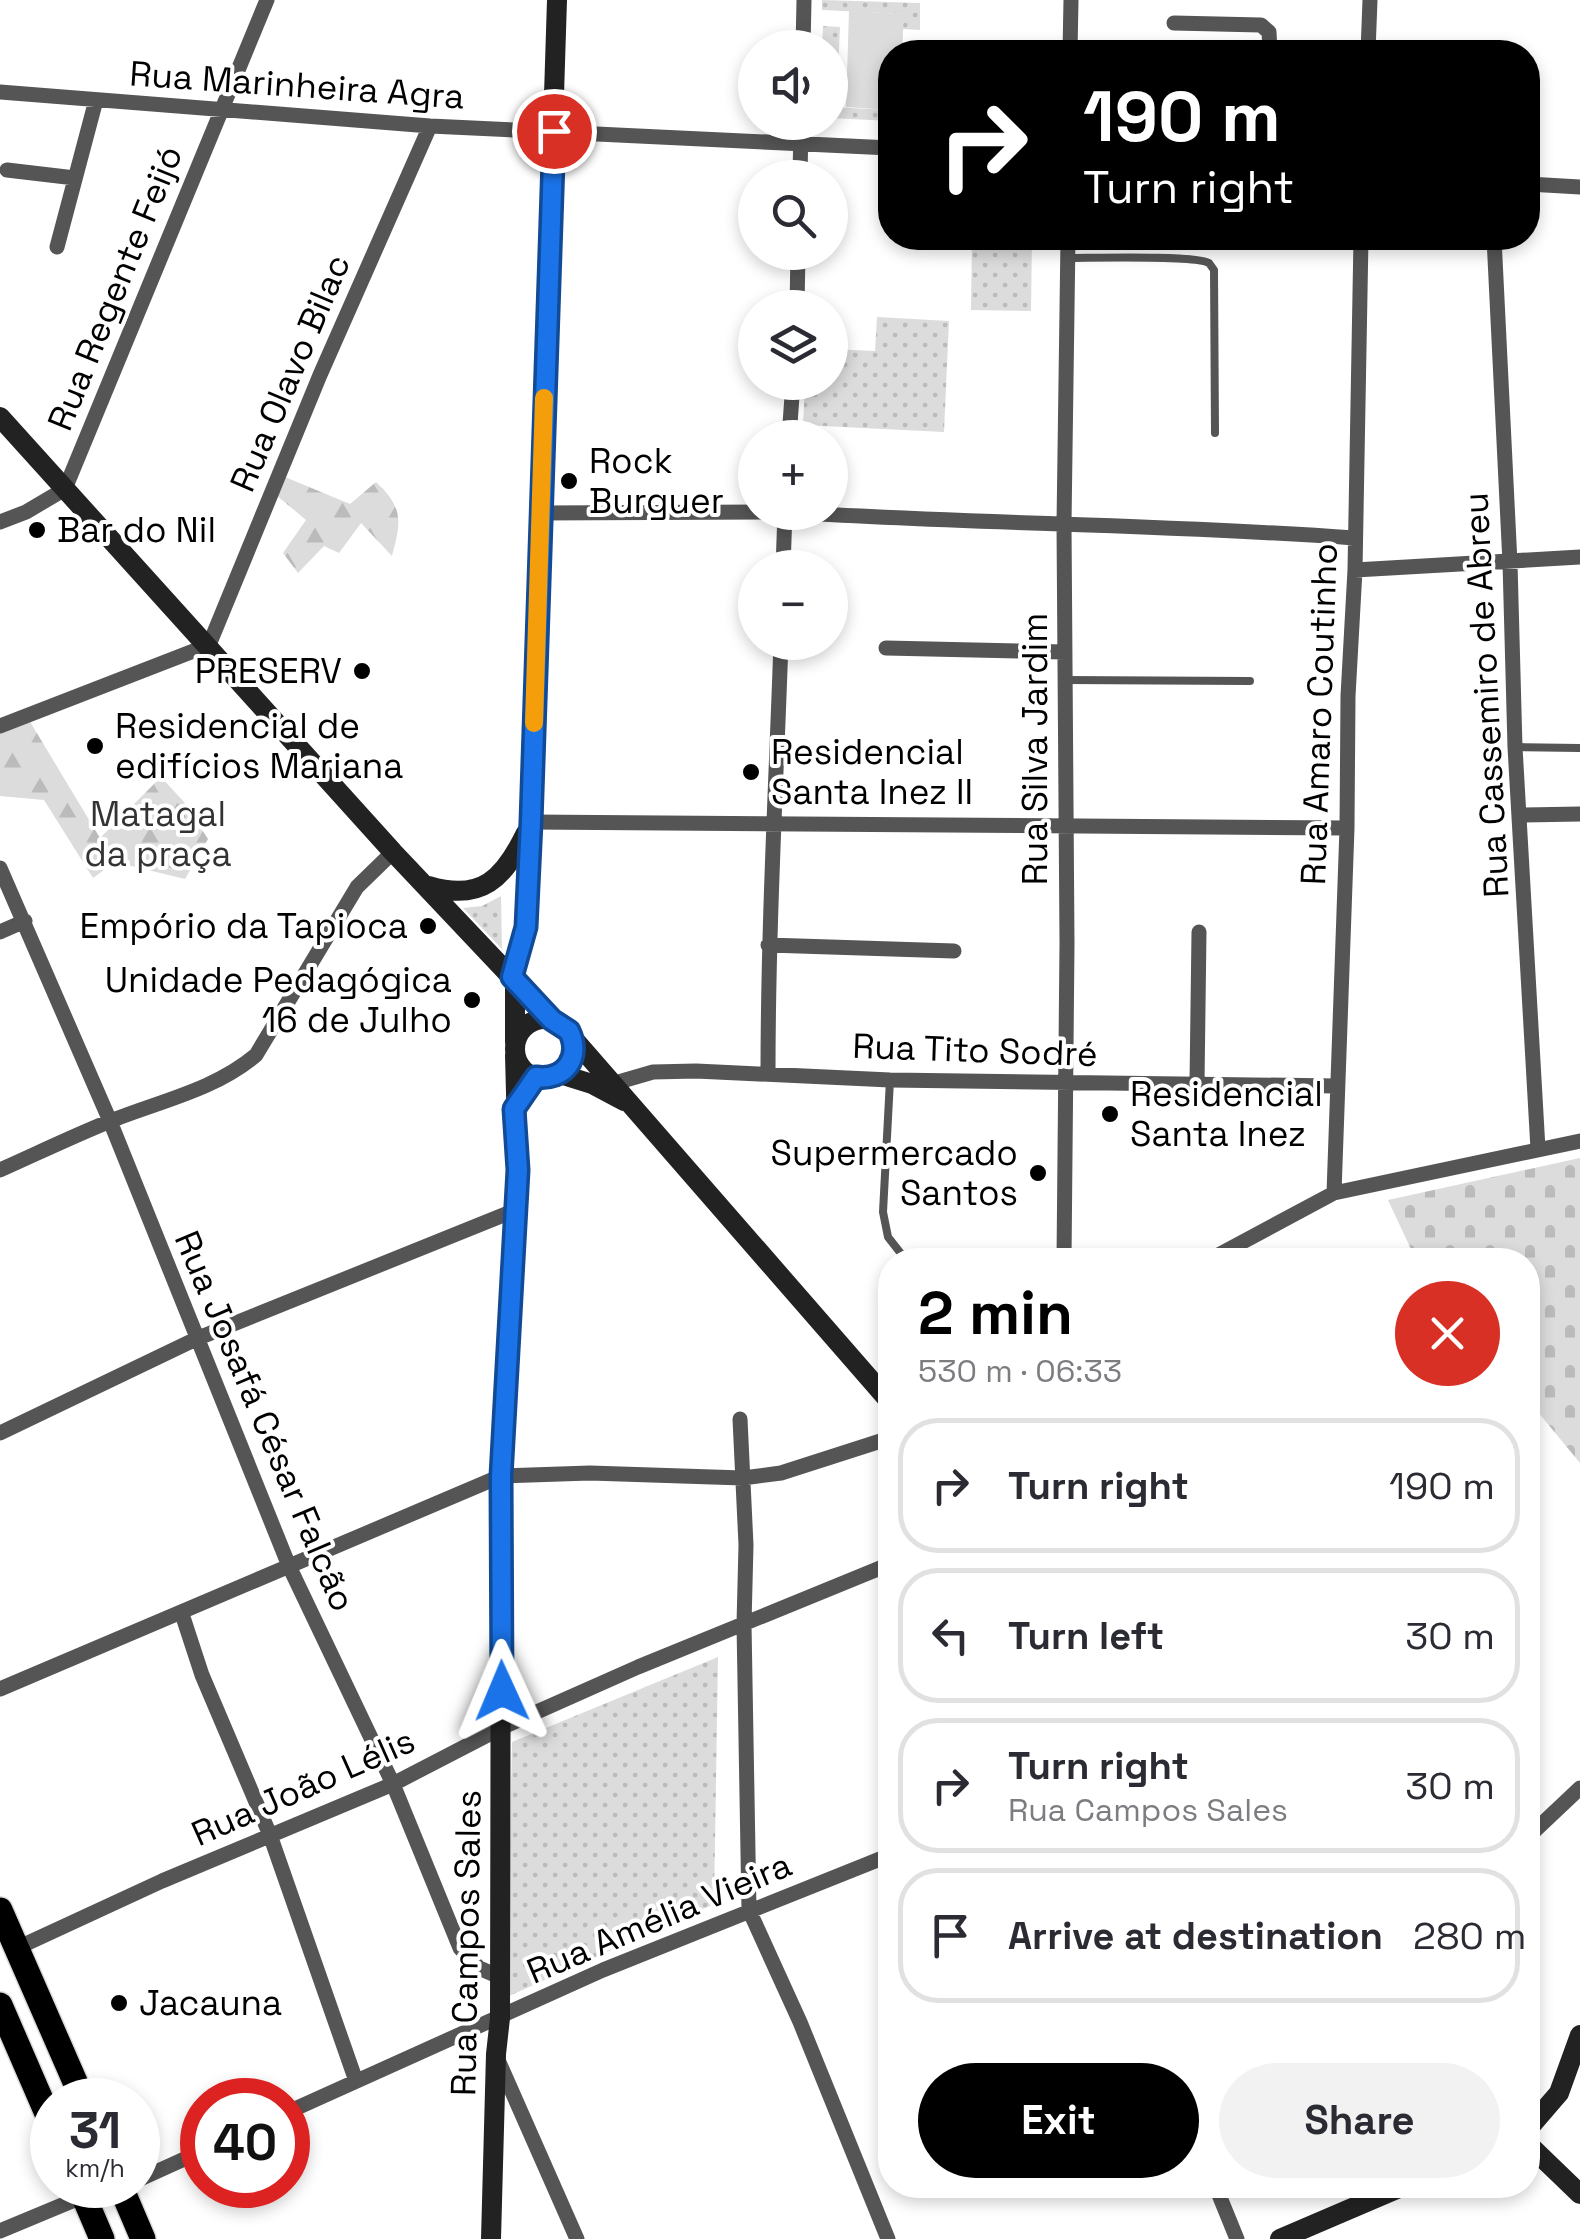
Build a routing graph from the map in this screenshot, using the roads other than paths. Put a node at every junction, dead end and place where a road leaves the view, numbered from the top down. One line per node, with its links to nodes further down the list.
1 (267, 0): 13 (street, Rua Regente Feijó)
2 (558, 0): 15 (street, Rua Campos Sales)
3 (804, 0): 7 (street)
4 (1071, 0): 8 (street)
5 (1370, 0): 10 (street)
6 (1174, 23): 9 (street)
7 (803, 30)
8 (1070, 40)
9 (1269, 40)
10 (1368, 40)
11 (0, 92): 12 (street, Rua Marinheira Agra)
12 (96, 100): 13 (street, Rua Marinheira Agra); 20 (street)
13 (222, 109): 14 (street, Rua Marinheira Agra); 30 (street, Rua Regente Feijó)
14 (430, 126): 15 (street, Rua Marinheira Agra); 40 (street, Rua Olavo Bilac)
15 (554, 131): 16 (street, Rua Marinheira Agra); 32 (street, Rua Campos Sales)
16 (800, 142): 17 (street, Rua Marinheira Agra); 18 (street)
17 (878, 147)
18 (800, 160)
19 (7, 170): 20 (street)
20 (76, 178): 23 (street)
21 (1540, 184): 22 (street)
22 (1580, 186)
23 (57, 247)
24 (1068, 250): 27 (street, Rua Silva Jardim)
25 (1361, 250): 36 (street, Rua Amaro Coutinho)
26 (1495, 250): 38 (street, Rua Cassemiro de Abreu)
27 (1068, 258): 29 (lane); 35 (street, Rua Silva Jardim)
28 (0, 416): 30 (street)
29 (1216, 433)
30 (65, 489): 34 (street); 40 (street)
31 (738, 512): 32 (street)
32 (540, 513): 51 (street, Rua Campos Sales)
33 (848, 516): 35 (street)
34 (0, 522)
35 (1064, 524): 36 (street); 42 (street, Rua Silva Jardim)
36 (1354, 538): 39 (street, Rua Amaro Coutinho)
37 (1580, 556): 38 (street)
38 (1510, 563): 39 (street); 47 (street, Rua Cassemiro de Abreu)
39 (1355, 570): 54 (street, Rua Amaro Coutinho)
40 (209, 645): 46 (street); 55 (street)
41 (886, 648): 42 (street)
42 (1065, 652): 44 (street, Rua Silva Jardim)
43 (780, 660): 52 (street)
44 (1064, 680): 45 (lane); 53 (street, Rua Silva Jardim)
45 (1250, 681)
46 (0, 726)
47 (1515, 747): 48 (lane); 50 (street, Rua Cassemiro de Abreu)
48 (1580, 748)
49 (1580, 814): 50 (street)
50 (1520, 815): 79 (street, Rua Cassemiro de Abreu)
51 (531, 822): 52 (street); 57 (street); 63 (street, Rua Campos Sales)
52 (776, 822): 53 (street); 61 (street)
53 (1064, 824): 54 (street); 73 (street, Rua Silva Jardim)
54 (1347, 828): 74 (street, Rua Amaro Coutinho)
55 (393, 852): 57 (street); 77 (street)
56 (0, 868): 58 (street, Rua Josafá César Falcão)
57 (424, 884): 63 (street)
58 (25, 921): 59 (street); 77 (street, Rua Josafá César Falcão)
59 (0, 932)
60 (1199, 932): 72 (street)
61 (768, 945): 62 (street); 67 (street)
62 (954, 951)
63 (514, 979): 64 (street); 66 (street, Rua Campos Sales)
64 (552, 1020): 65 (street); 66 (street)
65 (572, 1036): 68 (street); 71 (street)
66 (516, 1049): 69 (street); 76 (street, Rua Campos Sales)
67 (768, 1073): 70 (street, Rua Tito Sodré); 71 (street, Rua Tito Sodré)
68 (560, 1074): 69 (street); 75 (street)
69 (536, 1077): 76 (street)
70 (890, 1080): 73 (street, Rua Tito Sodré); 83 (lane)
71 (615, 1083): 75 (street)
72 (1197, 1083): 73 (street, Rua Tito Sodré); 74 (street, Rua Tito Sodré)
73 (1066, 1084): 84 (street, Rua Silva Jardim)
74 (1336, 1086): 81 (street, Rua Amaro Coutinho)
75 (626, 1102): 87 (street)
76 (514, 1109): 82 (street, Rua Campos Sales)
77 (110, 1121): 80 (street); 86 (street, Rua Josafá César Falcão)
78 (1580, 1141): 79 (street)
79 (1538, 1149): 81 (street)
80 (0, 1170)
81 (1334, 1192): 85 (street)
82 (516, 1210): 86 (street); 91 (street, Rua Campos Sales)
83 (897, 1248)
84 (1064, 1248)
85 (1231, 1248)
86 (196, 1338): 89 (street); 93 (street, Rua Josafá César Falcão)
87 (878, 1388)
88 (740, 1418): 92 (street)
89 (0, 1433)
90 (878, 1442): 92 (street)
91 (501, 1476): 92 (street); 93 (street); 98 (street, Rua Campos Sales)
92 (743, 1478): 96 (street)
93 (289, 1566): 95 (street); 99 (street, Rua Josafá César Falcão)
94 (878, 1569): 96 (street, Rua João Lélis)
95 (182, 1614): 97 (street); 102 (street)
96 (744, 1624): 98 (street, Rua João Lélis); 105 (street)
97 (0, 1689)
98 (503, 1727): 99 (street, Rua João Lélis); 107 (street, Rua Campos Sales)
99 (393, 1784): 102 (street, Rua João Lélis); 107 (street, Rua Josafá César Falcão)
100 (1580, 1788): 101 (street)
101 (1540, 1826)
102 (270, 1836): 106 (street, Rua João Lélis); 114 (street)
103 (878, 1859): 105 (street, Rua Amélia Vieira)
104 (0, 1910): 106 (main road)
105 (748, 1910): 109 (street, Rua Amélia Vieira); 129 (street)
106 (17, 1948): 113 (main road)
107 (500, 1977): 109 (street, Rua Campos Sales)
108 (0, 2005): 112 (main road)
109 (500, 2018): 111 (street, Rua Campos Sales); 114 (street, Rua Amélia Vieira)
110 (1580, 2035): 116 (street)
111 (496, 2054): 127 (street, Rua Campos Sales); 128 (street)
112 (32, 2078)
113 (73, 2078)
114 (356, 2081): 115 (street, Rua Amélia Vieira)
115 (310, 2102)
116 (1540, 2107)
117 (1540, 2156): 118 (street)
118 (1580, 2194)
119 (1220, 2198): 130 (street)
120 (1376, 2198): 131 (street)
121 (45, 2208): 124 (street)
122 (89, 2208): 125 (main road)
123 (133, 2208): 126 (main road)
124 (0, 2231)
125 (102, 2239)
126 (143, 2239)
127 (492, 2239)
128 (578, 2239)
129 (888, 2239)
130 (1236, 2239)
131 (1280, 2239)

